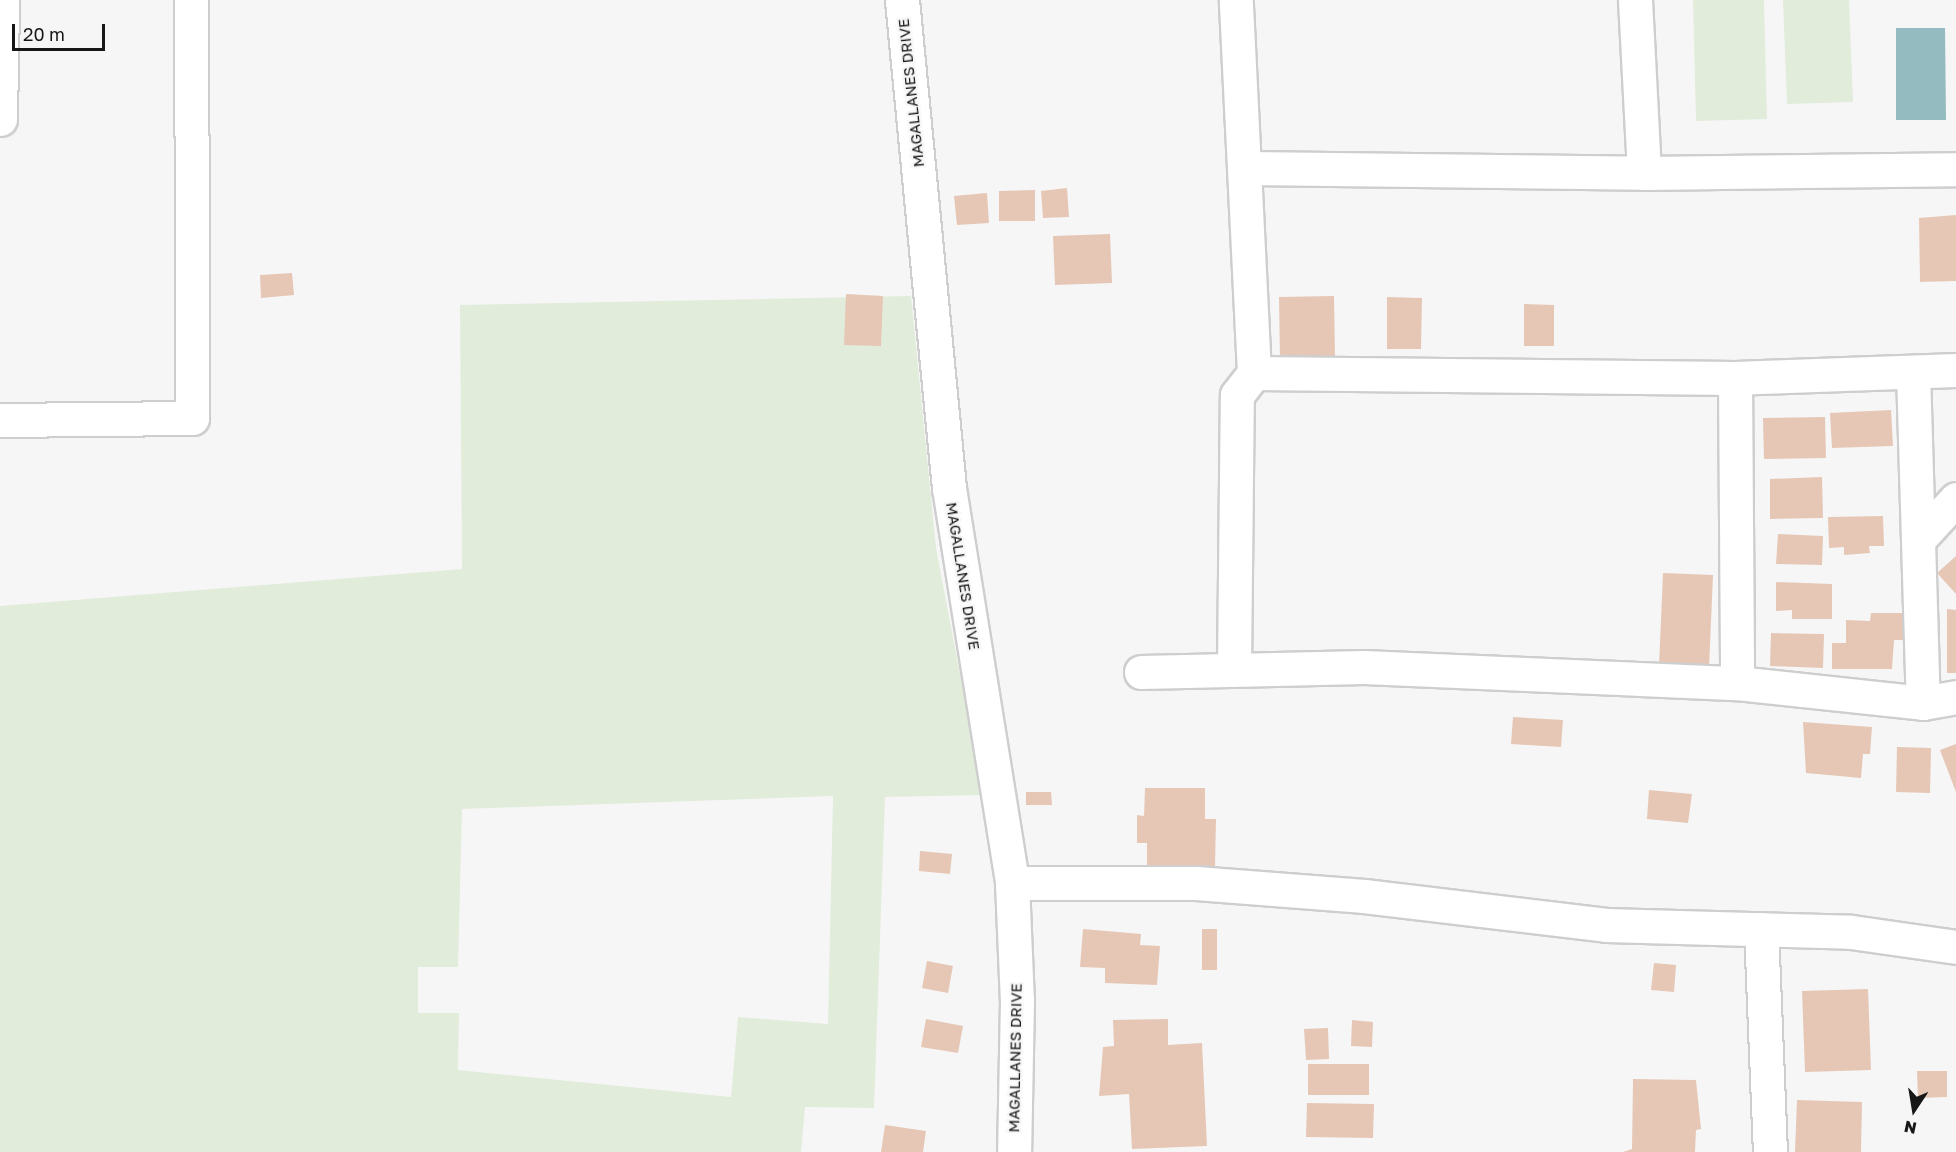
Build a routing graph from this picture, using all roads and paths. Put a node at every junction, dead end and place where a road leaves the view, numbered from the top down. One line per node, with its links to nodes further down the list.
1 (2, 0): 6 (street)
2 (191, 0): 14 (street)
3 (902, 0): 22 (street, MAGALLANES DRIVE)
4 (1236, 0): 7 (street)
5 (1635, 0): 9 (street)
6 (0, 119)
7 (1248, 168): 9 (street); 12 (street)
8 (1956, 169): 9 (street)
9 (1644, 173)
10 (1956, 370): 11 (street)
11 (1912, 372): 13 (street); 16 (street)
12 (1254, 373): 13 (street); 17 (street)
13 (1735, 378): 19 (street)
14 (0, 420)
15 (1956, 499): 16 (street)
16 (1918, 540): 21 (street)
17 (1234, 668): 18 (street); 19 (street)
18 (1141, 672)
19 (1737, 683): 21 (street)
20 (1956, 697): 21 (street)
21 (1923, 703)
22 (1012, 883): 23 (street); 25 (street, MAGALLANES DRIVE)
23 (1761, 929): 24 (street); 26 (street)
24 (1956, 947)
25 (1014, 1152)
26 (1770, 1152)

